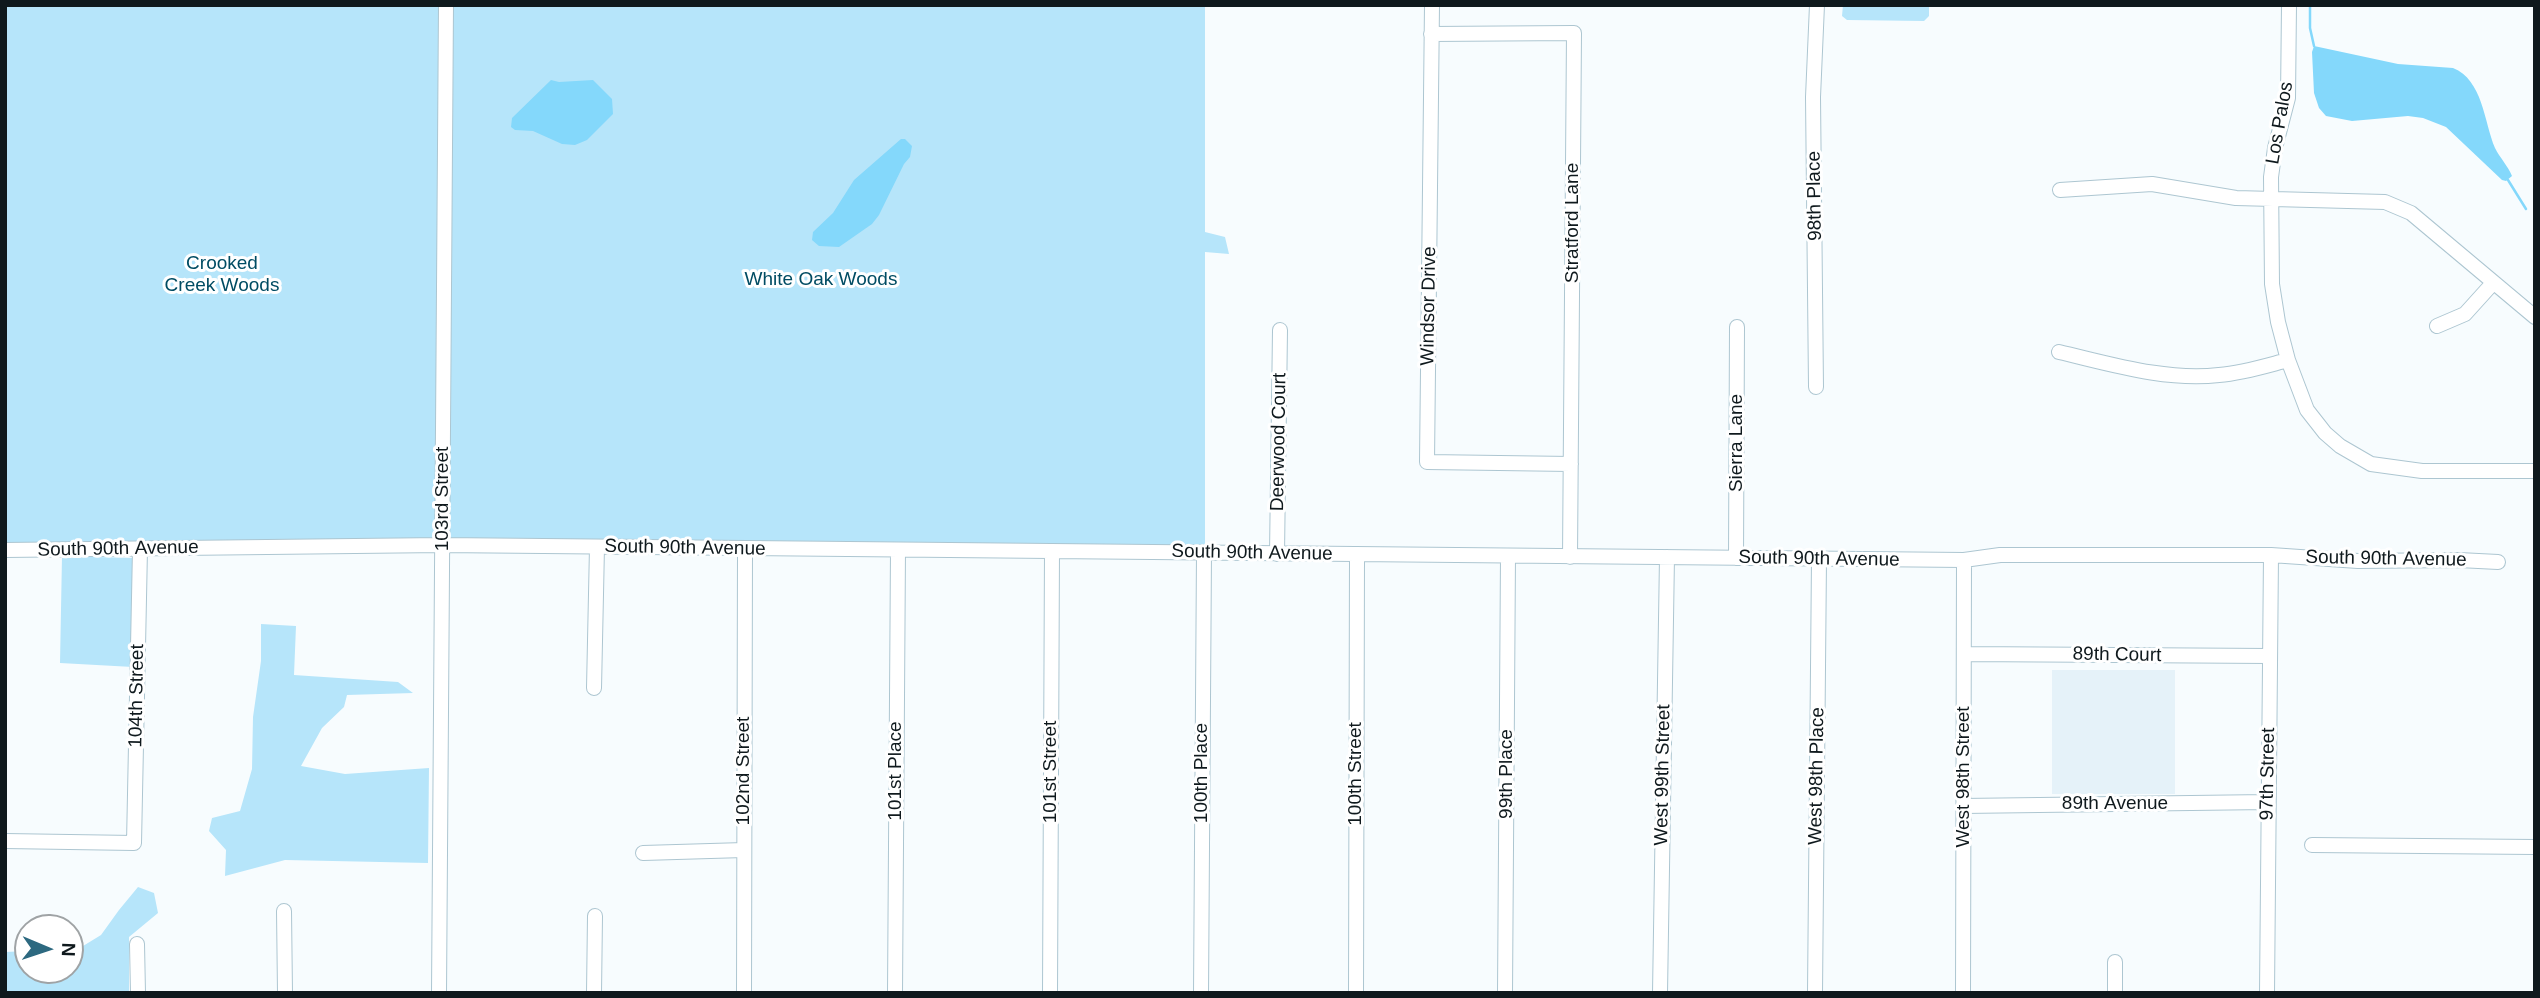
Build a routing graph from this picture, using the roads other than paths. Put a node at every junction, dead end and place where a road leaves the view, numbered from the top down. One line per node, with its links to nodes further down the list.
1 (446, 5): 18 (street, 103rd Street)
2 (1432, 5): 5 (street, Windsor Drive)
3 (1817, 5): 15 (street, 98th Place)
4 (2289, 5): 7 (street, Los Palos)
5 (1431, 34): 16 (street, Windsor Drive); 16 (street, Stratford Lane)
6 (2060, 190): 7 (street)
7 (2272, 200): 8 (street); 14 (street, Los Palos)
8 (2493, 283): 9 (street); 10 (street)
9 (2535, 317)
10 (2437, 326)
11 (1737, 327): 32 (street, Sierra Lane)
12 (1280, 330): 26 (street, Deerwood Court)
13 (2059, 352): 14 (street)
14 (2288, 360): 17 (street, Los Palos)
15 (1816, 387)
16 (1571, 464): 30 (street, Stratford Lane)
17 (2535, 471)
18 (442, 545): 19 (street, South 90th Avenue); 21 (street, South 90th Avenue); 52 (street, 103rd Street)
19 (597, 547): 20 (street, South 90th Avenue); 38 (street)
20 (746, 548): 23 (street, South 90th Avenue); 44 (street, 102nd Street)
21 (140, 549): 22 (street, South 90th Avenue); 41 (street, 104th Street)
22 (5, 550)
23 (898, 550): 24 (street, South 90th Avenue); 55 (street, 101st Place)
24 (1052, 551): 25 (street, South 90th Avenue); 56 (street, 101st Street)
25 (1204, 553): 26 (street, South 90th Avenue); 57 (street, 100th Place)
26 (1277, 554): 27 (street, South 90th Avenue)
27 (1357, 554): 29 (street, South 90th Avenue); 58 (street, 100th Street)
28 (2271, 555): 34 (street, South 90th Avenue); 35 (street, South 90th Avenue); 37 (street, 97th Street)
29 (1508, 556): 30 (street, South 90th Avenue); 59 (street, 99th Place)
30 (1570, 556): 31 (street, South 90th Avenue)
31 (1667, 557): 32 (street, South 90th Avenue); 60 (street, West 99th Street)
32 (1736, 558): 33 (street, South 90th Avenue)
33 (1819, 559): 34 (street, South 90th Avenue); 61 (street, West 98th Place)
34 (1964, 560): 36 (street, West 98th Street)
35 (2498, 562)
36 (1965, 654): 37 (street, 89th Court); 40 (street, West 98th Street)
37 (2269, 656): 39 (street, 97th Street)
38 (594, 688)
39 (2267, 802): 40 (street, 89th Avenue); 64 (street, 97th Street)
40 (1964, 806): 62 (street, West 98th Street)
41 (5, 841)
42 (2312, 845): 43 (street)
43 (2535, 847)
44 (744, 850): 45 (street); 54 (street, 102nd Street)
45 (643, 853)
46 (284, 911): 51 (street)
47 (595, 915): 53 (street)
48 (137, 944): 50 (street)
49 (2115, 962): 63 (street)
50 (138, 993)
51 (285, 993)
52 (439, 993)
53 (594, 993)
54 (744, 993)
55 (895, 993)
56 (1050, 993)
57 (1201, 993)
58 (1356, 993)
59 (1505, 993)
60 (1660, 993)
61 (1815, 993)
62 (1963, 993)
63 (2115, 993)
64 (2266, 993)

